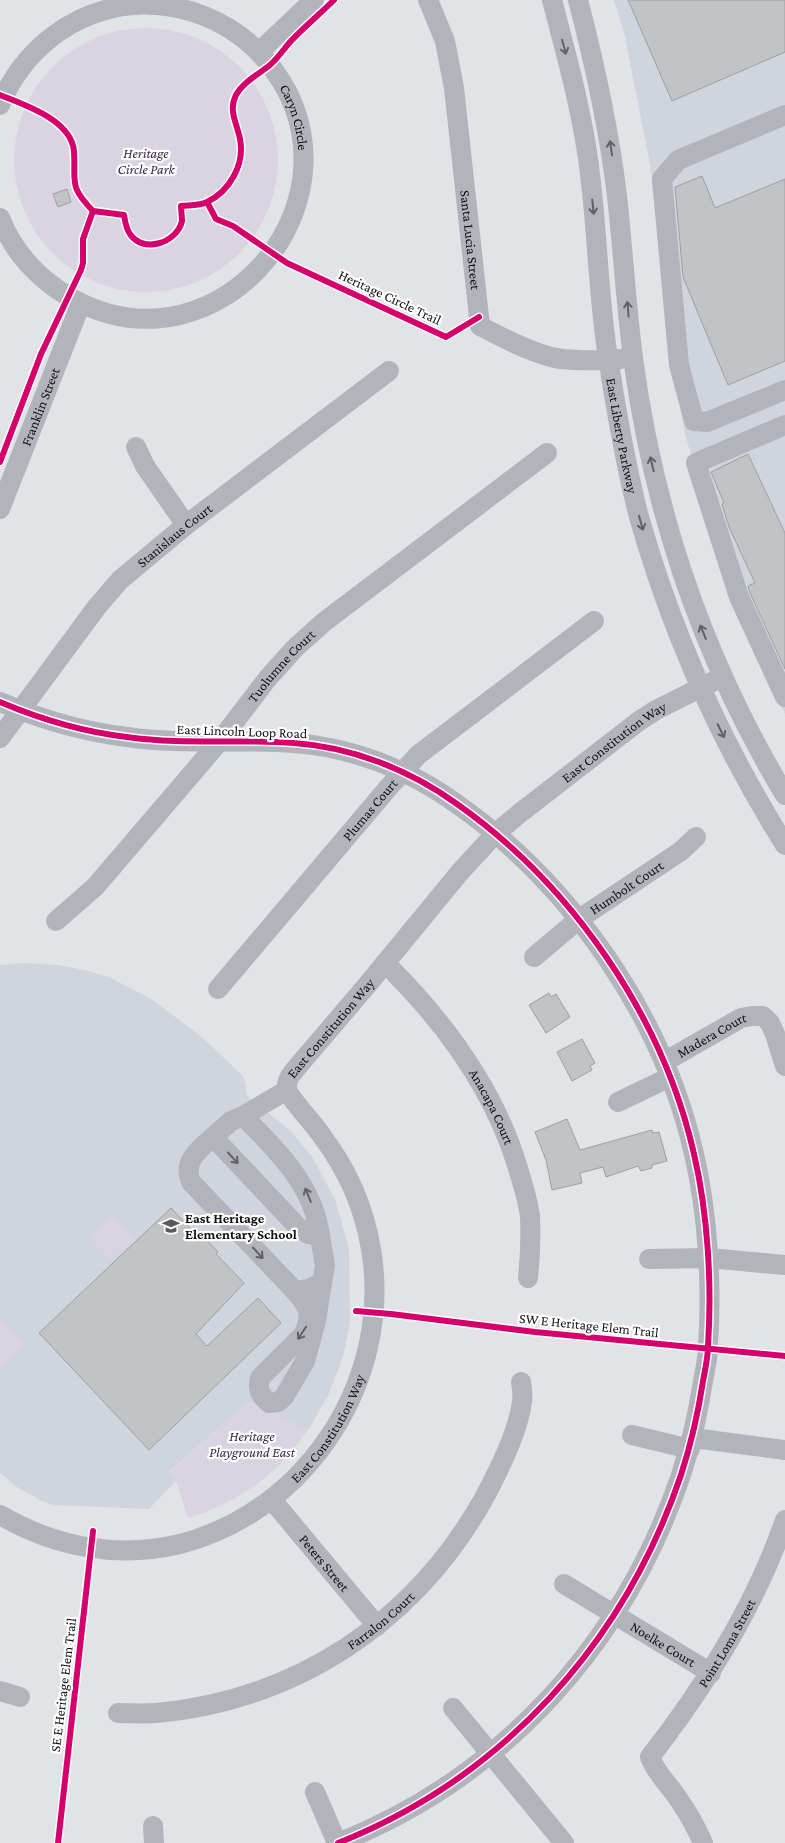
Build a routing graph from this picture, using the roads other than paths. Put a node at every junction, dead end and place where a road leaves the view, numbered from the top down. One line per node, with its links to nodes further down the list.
1 (314, 0): 5 (street)
2 (428, 0): 11 (street, Santa Lucia Street)
3 (552, 0): 11 (street, East Liberty Parkway, one-way to 11)
4 (578, 0): 10 (street, East Liberty Parkway, one-way to 4)
5 (259, 52): 6 (street, Caryn Circle); 9 (street, Caryn Circle)
6 (0, 105)
7 (785, 115): 13 (street)
8 (0, 218): 9 (street, Caryn Circle)
9 (80, 303): 17 (street, Franklin Street)
10 (633, 358): 11 (street, Santa Lucia Street); 20 (street, East Liberty Parkway, one-way to 10)
11 (608, 361): 21 (street, East Liberty Parkway, one-way to 21)
12 (389, 371): 18 (street, Stanislaus Court)
13 (785, 390)
14 (785, 425): 22 (street)
15 (136, 447): 18 (street)
16 (547, 453): 26 (street, Tuolumne Court)
17 (0, 509)
18 (186, 525): 24 (street, Stanislaus Court)
19 (594, 621): 27 (street, Plumas Court)
20 (722, 677): 21 (street, East Constitution Way); 28 (street, East Liberty Parkway)
21 (700, 687): 29 (street, East Constitution Way); 31 (street, East Liberty Parkway, one-way to 31)
22 (785, 698)
23 (0, 702): 24 (street, East Lincoln Loop Road)
24 (20, 711): 25 (street, Stanislaus Court); 26 (street, East Lincoln Loop Road)
25 (0, 738)
26 (219, 742): 27 (street, East Lincoln Loop Road); 33 (street, Tuolumne Court)
27 (403, 771): 29 (street, East Lincoln Loop Road); 36 (street, Plumas Court)
28 (785, 795)
29 (495, 834): 32 (street, East Lincoln Loop Road); 35 (street, East Constitution Way)
30 (696, 837): 32 (street, Humbolt Court)
31 (785, 845)
32 (579, 919): 34 (street, Humbolt Court); 38 (street, East Lincoln Loop Road)
33 (56, 921)
34 (534, 958)
35 (385, 963): 39 (street, East Constitution Way); 47 (street, Anacapa Court)
36 (218, 989)
37 (785, 1066): 38 (street, Madera Court)
38 (667, 1070): 40 (street, Madera Court); 44 (street, East Lincoln Loop Road)
39 (287, 1090): 41 (street); 54 (street, East Constitution Way)
40 (618, 1102)
41 (243, 1116): 42 (street); 43 (street, one-way to 41)
42 (213, 1137): 43 (street, one-way to 43); 49 (street, one-way to 49)
43 (320, 1236): 48 (street)
44 (708, 1258): 45 (street); 46 (street); 52 (street, East Lincoln Loop Road)
45 (650, 1259)
46 (785, 1265)
47 (528, 1278)
48 (322, 1282): 49 (street); 49 (street, one-way to 48)
49 (295, 1291)
50 (521, 1382): 59 (street, Farralon Court)
51 (632, 1435): 52 (street)
52 (692, 1443): 53 (street); 58 (street, East Lincoln Loop Road)
53 (785, 1450)
54 (272, 1500): 55 (street, East Constitution Way); 59 (street, Peters Street)
55 (0, 1515)
56 (785, 1520): 60 (street, Point Loma Street)
57 (564, 1584): 58 (street, Noelke Court)
58 (616, 1614): 60 (street, Noelke Court); 65 (street, East Lincoln Loop Road)
59 (377, 1626): 64 (street, Farralon Court)
60 (711, 1673): 69 (street, Point Loma Street)
61 (0, 1691): 62 (street)
62 (20, 1697)
63 (453, 1708): 65 (street)
64 (118, 1713)
65 (492, 1754): 67 (street, East Lincoln Loop Road); 68 (street)
66 (315, 1792): 67 (street)
67 (341, 1842)
68 (564, 1843)
69 (703, 1843)

